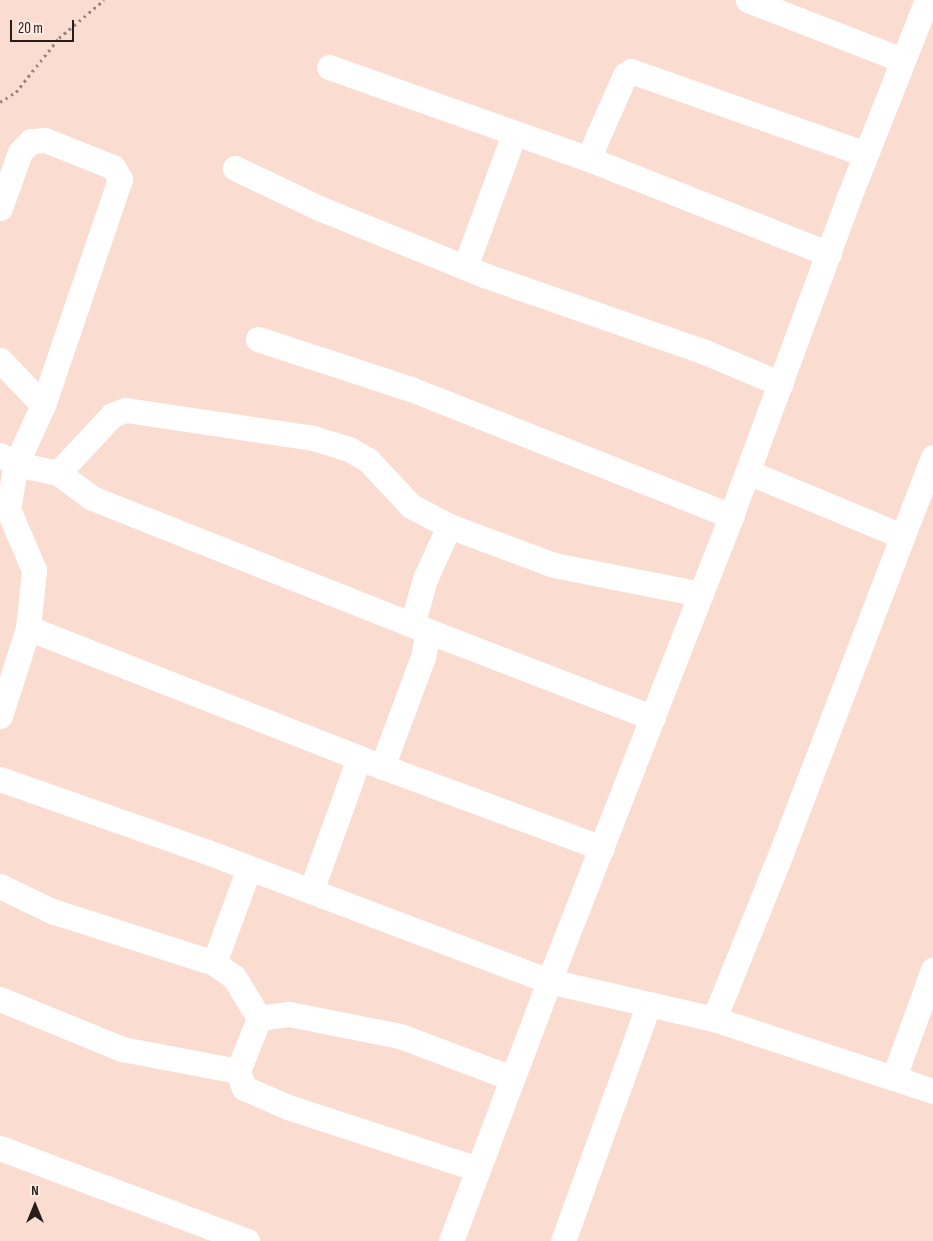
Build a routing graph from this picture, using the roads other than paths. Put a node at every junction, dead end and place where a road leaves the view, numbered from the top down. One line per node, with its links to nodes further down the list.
1 (748, 0): 3 (street)
2 (927, 0): 3 (street)
3 (903, 60): 6 (street)
4 (328, 67): 5 (street)
5 (514, 134): 7 (street); 11 (street)
6 (866, 154): 7 (street); 10 (street)
7 (589, 159): 10 (street)
8 (235, 168): 11 (street)
9 (0, 208): 15 (street)
10 (829, 254): 14 (street)
11 (465, 267): 14 (street)
12 (258, 339): 20 (street)
13 (0, 360): 15 (street)
14 (781, 384): 18 (street)
15 (43, 405): 17 (street)
16 (933, 457): 22 (street)
17 (8, 459): 19 (street); 24 (street)
18 (748, 472): 20 (street); 22 (street)
19 (58, 473): 21 (street); 25 (street)
20 (732, 516): 23 (street)
21 (449, 526): 23 (street); 25 (street)
22 (902, 536): 41 (street)
23 (701, 594): 27 (street)
24 (28, 628): 26 (street); 28 (street)
25 (420, 628): 27 (street); 29 (street)
26 (0, 716)
27 (653, 718): 31 (street)
28 (359, 758): 29 (street); 34 (street)
29 (382, 766): 31 (street)
30 (0, 779): 32 (street)
31 (602, 848): 37 (street)
32 (249, 868): 34 (street); 35 (street)
33 (0, 886): 35 (street)
34 (311, 891): 37 (street)
35 (214, 963): 40 (street)
36 (933, 970): 43 (street)
37 (549, 981): 39 (street); 44 (street)
38 (0, 1000): 42 (street)
39 (649, 1004): 41 (street); 50 (street)
40 (259, 1018): 42 (street); 44 (street)
41 (714, 1019): 43 (street)
42 (238, 1071): 47 (street)
43 (894, 1077): 45 (street)
44 (512, 1078): 47 (street)
45 (933, 1091)
46 (0, 1148): 48 (street)
47 (478, 1170): 49 (street)
48 (247, 1241)
49 (451, 1241)
50 (563, 1241)

